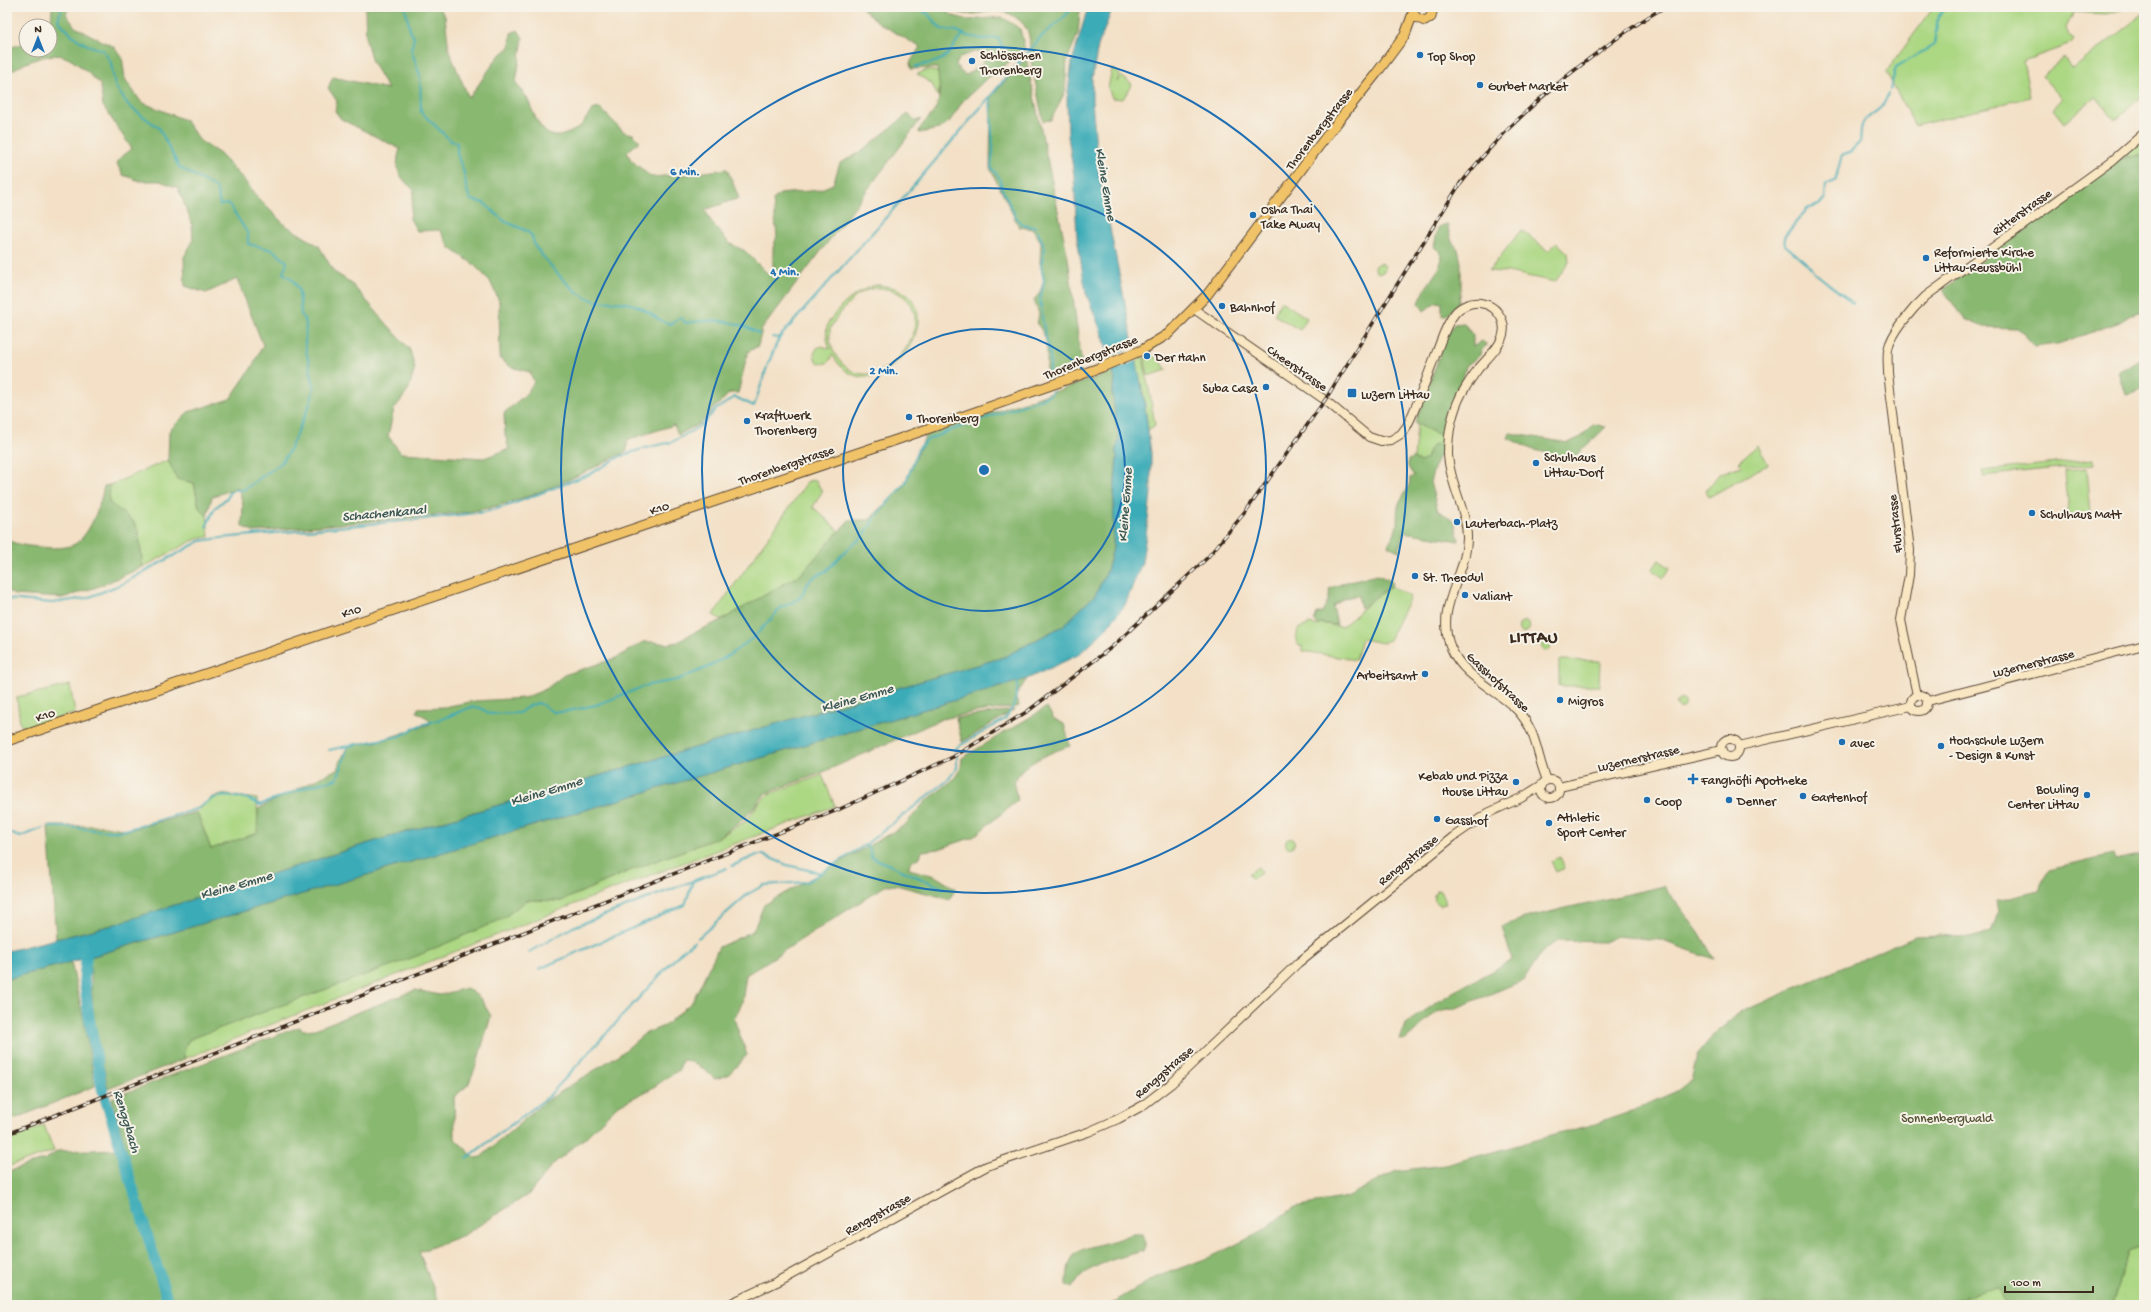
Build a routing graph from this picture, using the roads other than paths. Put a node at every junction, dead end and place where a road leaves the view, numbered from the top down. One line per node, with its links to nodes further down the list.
1 (1433, 8): 3 (main road, Thorenbergstrasse)
2 (1414, 10): 3 (main road); 4 (main road, Thorenbergstrasse)
3 (1423, 21): 4 (main road, Thorenbergstrasse)
4 (1405, 35): 6 (main road, Thorenbergstrasse)
5 (2144, 133): 7 (main road, Ritterstrasse)
6 (1194, 308): 8 (main road, Thorenbergstrasse); 9 (main road, Cheerstrasse)
7 (1888, 350): 11 (main road, Flurstrasse)
8 (704, 505): 14 (main road, K10)
9 (1458, 575): 17 (main road, Gasshofstrasse)
10 (2144, 645): 12 (main road, Luzernerstrasse)
11 (1917, 695): 12 (main road); 13 (main road)
12 (1928, 701): 13 (main road)
13 (1911, 706): 15 (main road)
14 (7, 740)
15 (1739, 746): 16 (main road); 16 (main road)
16 (1722, 750): 18 (main road, Luzernerstrasse)
17 (1544, 783): 18 (main road); 19 (main road); 20 (main road, Renggstrasse)
18 (1559, 787): 19 (main road)
19 (1546, 797): 20 (main road, Renggstrasse)
20 (1521, 798): 21 (main road, Renggstrasse)
21 (728, 1305)

